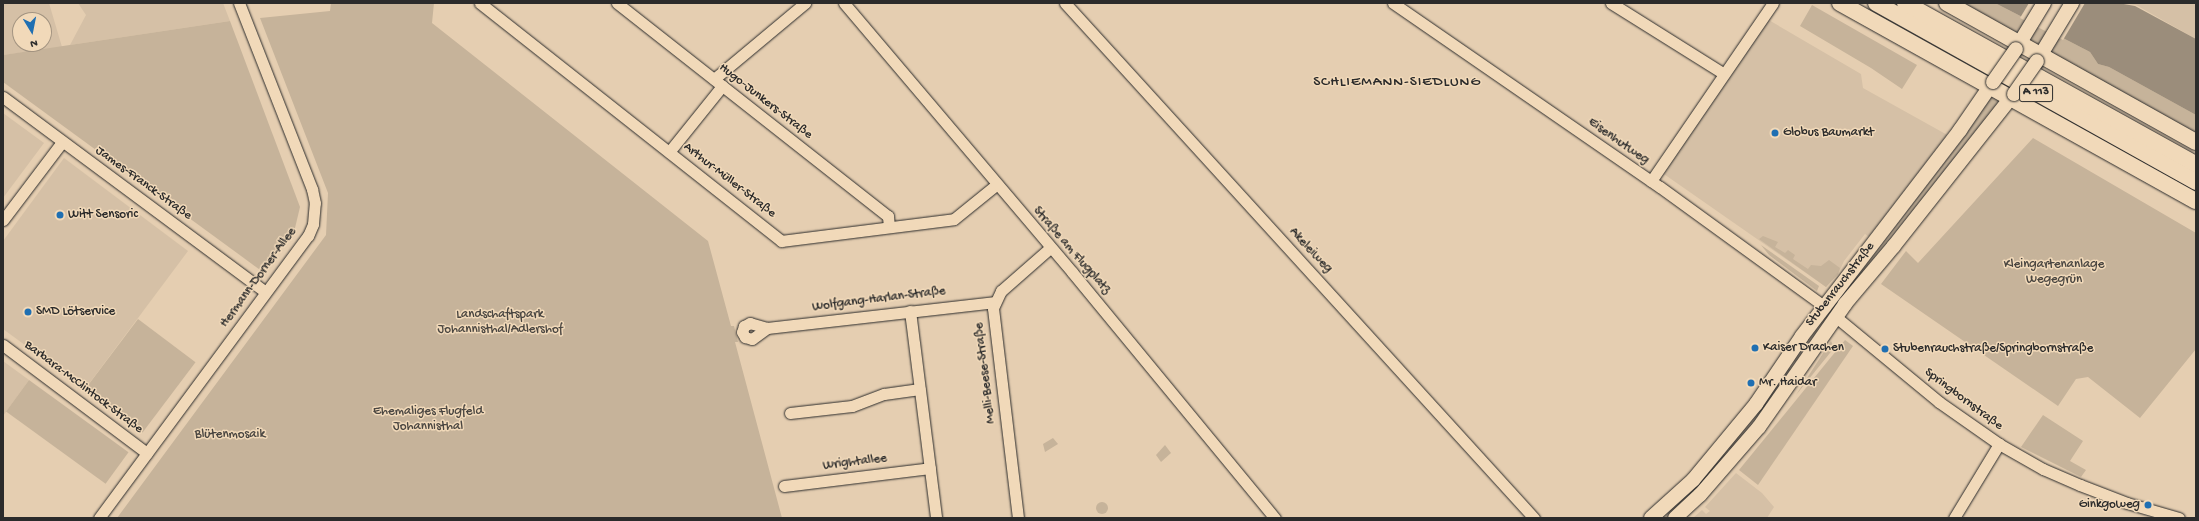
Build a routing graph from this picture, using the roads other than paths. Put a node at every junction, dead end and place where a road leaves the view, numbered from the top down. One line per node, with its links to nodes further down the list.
1 (239, 3): 34 (street, Hermann-Dorner-Allee)
2 (480, 3): 25 (street, Arthur-Müller-Straße)
3 (617, 3): 19 (street, Hugo-Junkers-Straße)
4 (805, 3): 19 (street)
5 (844, 3): 29 (street, Straße am Flugplatz)
6 (1065, 3): 51 (street, Akeleiweg)
7 (1393, 3): 27 (street, Eisenhutweg)
8 (1610, 3): 18 (street)
9 (1773, 3): 18 (street)
10 (1840, 3): 20 (highway)
11 (1876, 3): 28 (highway, A 113)
12 (1905, 3): 26 (highway, A 113)
13 (1947, 3): 16 (highway)
14 (2044, 3): 16 (main road, Stubenrauchstraße)
15 (2072, 3): 17 (main road, Stubenrauchstraße)
16 (2021, 41): 17 (highway); 20 (main road, Stubenrauchstraße, bridge)
17 (2042, 53): 22 (main road, Stubenrauchstraße, bridge); 24 (highway)
18 (1724, 74): 27 (street)
19 (718, 83): 25 (street); 32 (street, Hugo-Junkers-Straße)
20 (1991, 85): 22 (highway); 36 (main road, Stubenrauchstraße)
21 (3, 97): 23 (street, James-Franck-Straße)
22 (2012, 97): 30 (highway); 38 (main road, Stubenrauchstraße)
23 (62, 142): 31 (street); 34 (street, James-Franck-Straße)
24 (2196, 142)
25 (669, 152): 32 (street, Arthur-Müller-Straße)
26 (2196, 164)
27 (1651, 181): 36 (street, Eisenhutweg)
28 (2196, 182)
29 (996, 184): 32 (street, Arthur-Müller-Straße); 33 (street, Straße am Flugplatz)
30 (2196, 201)
31 (3, 220)
32 (889, 227)
33 (1050, 248): 35 (street); 50 (street, Straße am Flugplatz)
34 (266, 292): 44 (street, Hermann-Dorner-Allee)
35 (994, 302): 37 (street, Wolfgang-Harlan-Straße); 49 (street, Melli-Beese-Straße)
36 (1825, 307): 38 (main road); 52 (main road, Stubenrauchstraße)
37 (910, 311): 39 (street, Wolfgang-Harlan-Straße); 41 (street)
38 (1836, 317): 43 (street, Springbornstraße); 53 (main road, Stubenrauchstraße)
39 (767, 328)
40 (3, 345): 44 (street, Barbara-McClintock-Straße)
41 (920, 389): 42 (street); 45 (street)
42 (790, 413)
43 (1999, 444): 54 (street, Springbornstraße); 55 (street, Springbornstraße)
44 (147, 453): 47 (street, Hermann-Dorner-Allee)
45 (930, 468): 46 (street, Wrightallee); 48 (street)
46 (784, 486)
47 (99, 518)
48 (936, 518)
49 (1018, 518)
50 (1275, 518)
51 (1534, 518)
52 (1651, 518)
53 (1674, 518)
54 (1954, 518)
55 (2177, 518)

